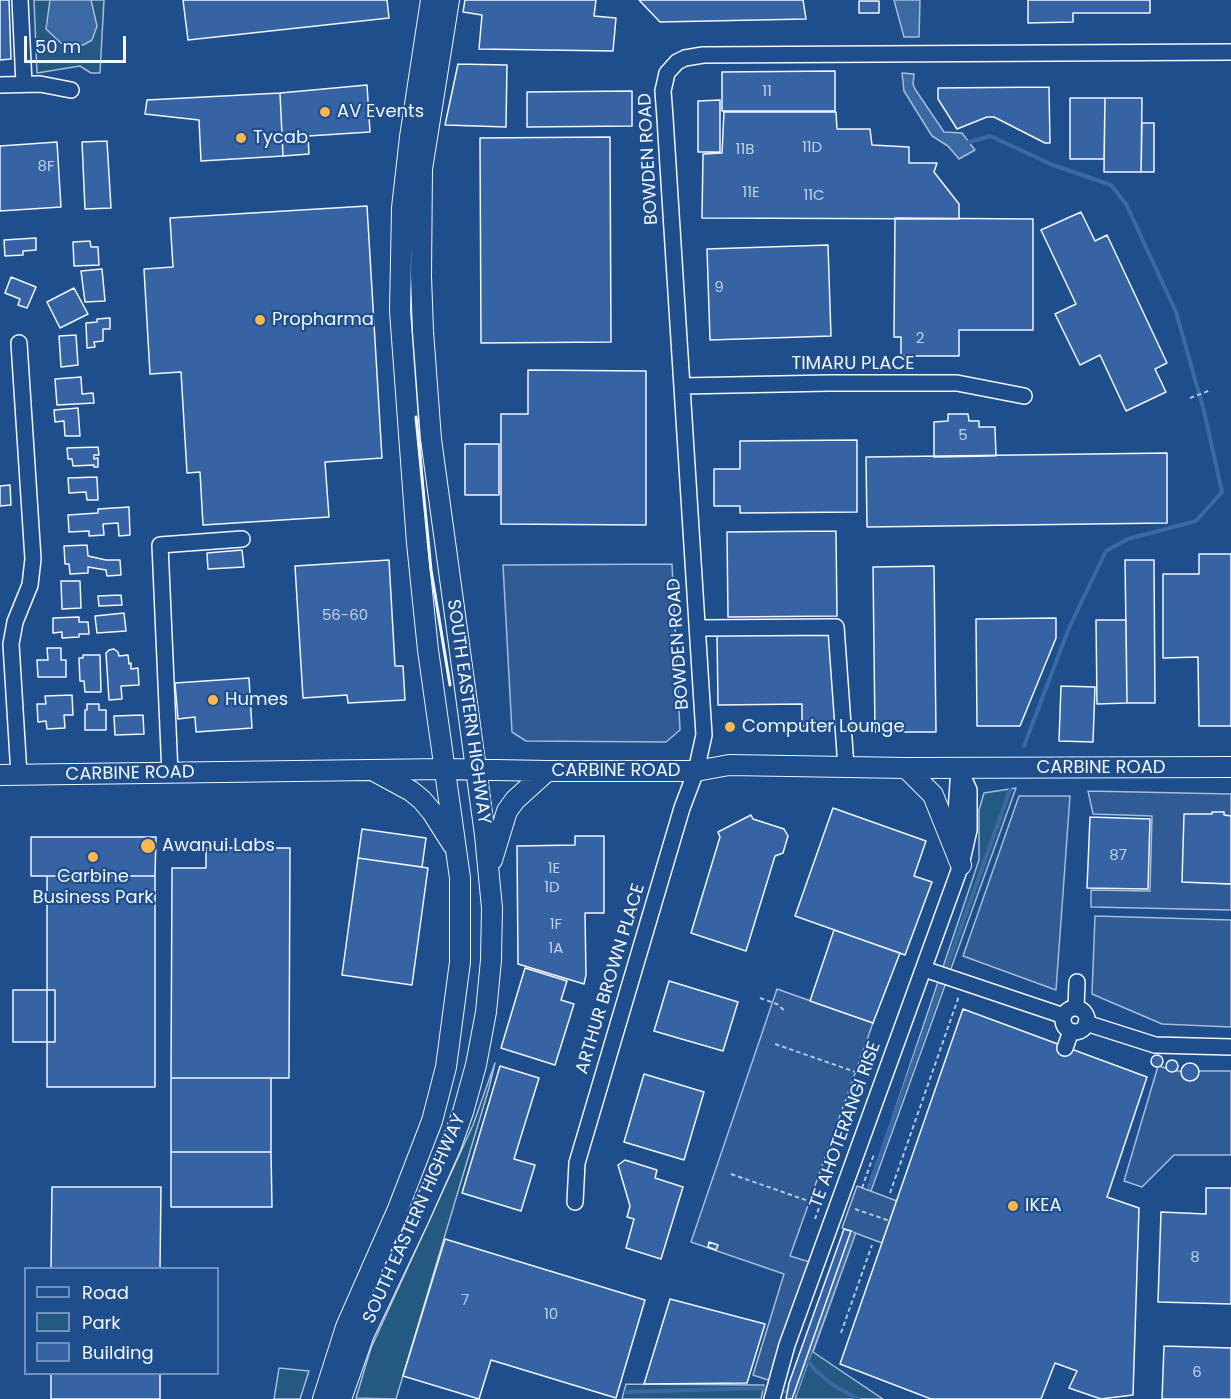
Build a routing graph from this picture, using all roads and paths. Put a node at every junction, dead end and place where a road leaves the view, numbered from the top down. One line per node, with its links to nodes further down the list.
1 (20, 0): 5 (street)
2 (431, 0): 19 (main road, SOUTH EASTERN HIGHWAY)
3 (449, 0): 21 (main road, SOUTH EASTERN HIGHWAY)
4 (1231, 52): 9 (street, BOWDEN ROAD)
5 (24, 84): 6 (street); 7 (street)
6 (0, 85)
7 (71, 90)
8 (19, 343): 25 (street)
9 (682, 386): 11 (street, TIMARU PLACE); 14 (street, BOWDEN ROAD)
10 (1211, 390): 12 (path)
11 (1024, 396)
12 (1190, 398)
13 (242, 539): 24 (street)
14 (698, 628): 15 (street); 23 (street, BOWDEN ROAD)
15 (846, 767): 17 (main road, CARBINE ROAD); 23 (main road, CARBINE ROAD)
16 (1231, 767): 18 (main road, CARBINE ROAD)
17 (906, 768): 18 (main road, CARBINE ROAD); 27 (main road)
18 (959, 768): 27 (street, TE AHOTERANGI RISE)
19 (444, 769): 20 (main road, CARBINE ROAD); 21 (main road, CARBINE ROAD); 26 (main road, SOUTH EASTERN HIGHWAY)
20 (372, 770): 24 (main road, CARBINE ROAD); 26 (main road)
21 (476, 770): 22 (main road, CARBINE ROAD); 28 (main road, SOUTH EASTERN HIGHWAY)
22 (547, 771): 23 (main road, CARBINE ROAD); 28 (main road)
23 (696, 771): 45 (street, ARTHUR BROWN PLACE)
24 (170, 774): 25 (main road, CARBINE ROAD)
25 (10, 775)
26 (457, 852): 51 (main road, SOUTH EASTERN HIGHWAY)
27 (961, 865): 29 (street, TE AHOTERANGI RISE)
28 (489, 873): 52 (main road, SOUTH EASTERN HIGHWAY)
29 (924, 969): 31 (street); 53 (street, TE AHOTERANGI RISE)
30 (1077, 982): 34 (street)
31 (960, 984): 34 (street); 44 (path)
32 (760, 998): 33 (path)
33 (786, 1012)
34 (1070, 1012): 35 (street); 36 (street)
35 (1086, 1023): 36 (street); 38 (street)
36 (1071, 1031): 39 (street)
37 (775, 1044): 40 (path)
38 (1231, 1047)
39 (1065, 1048)
40 (872, 1078)
41 (874, 1154): 43 (path)
42 (731, 1174): 47 (path)
43 (862, 1188)
44 (890, 1193)
45 (575, 1202)
46 (855, 1209): 48 (path)
47 (815, 1219)
48 (890, 1221)
49 (872, 1245): 50 (path)
50 (841, 1333)
51 (323, 1399)
52 (341, 1399)
53 (772, 1399)

